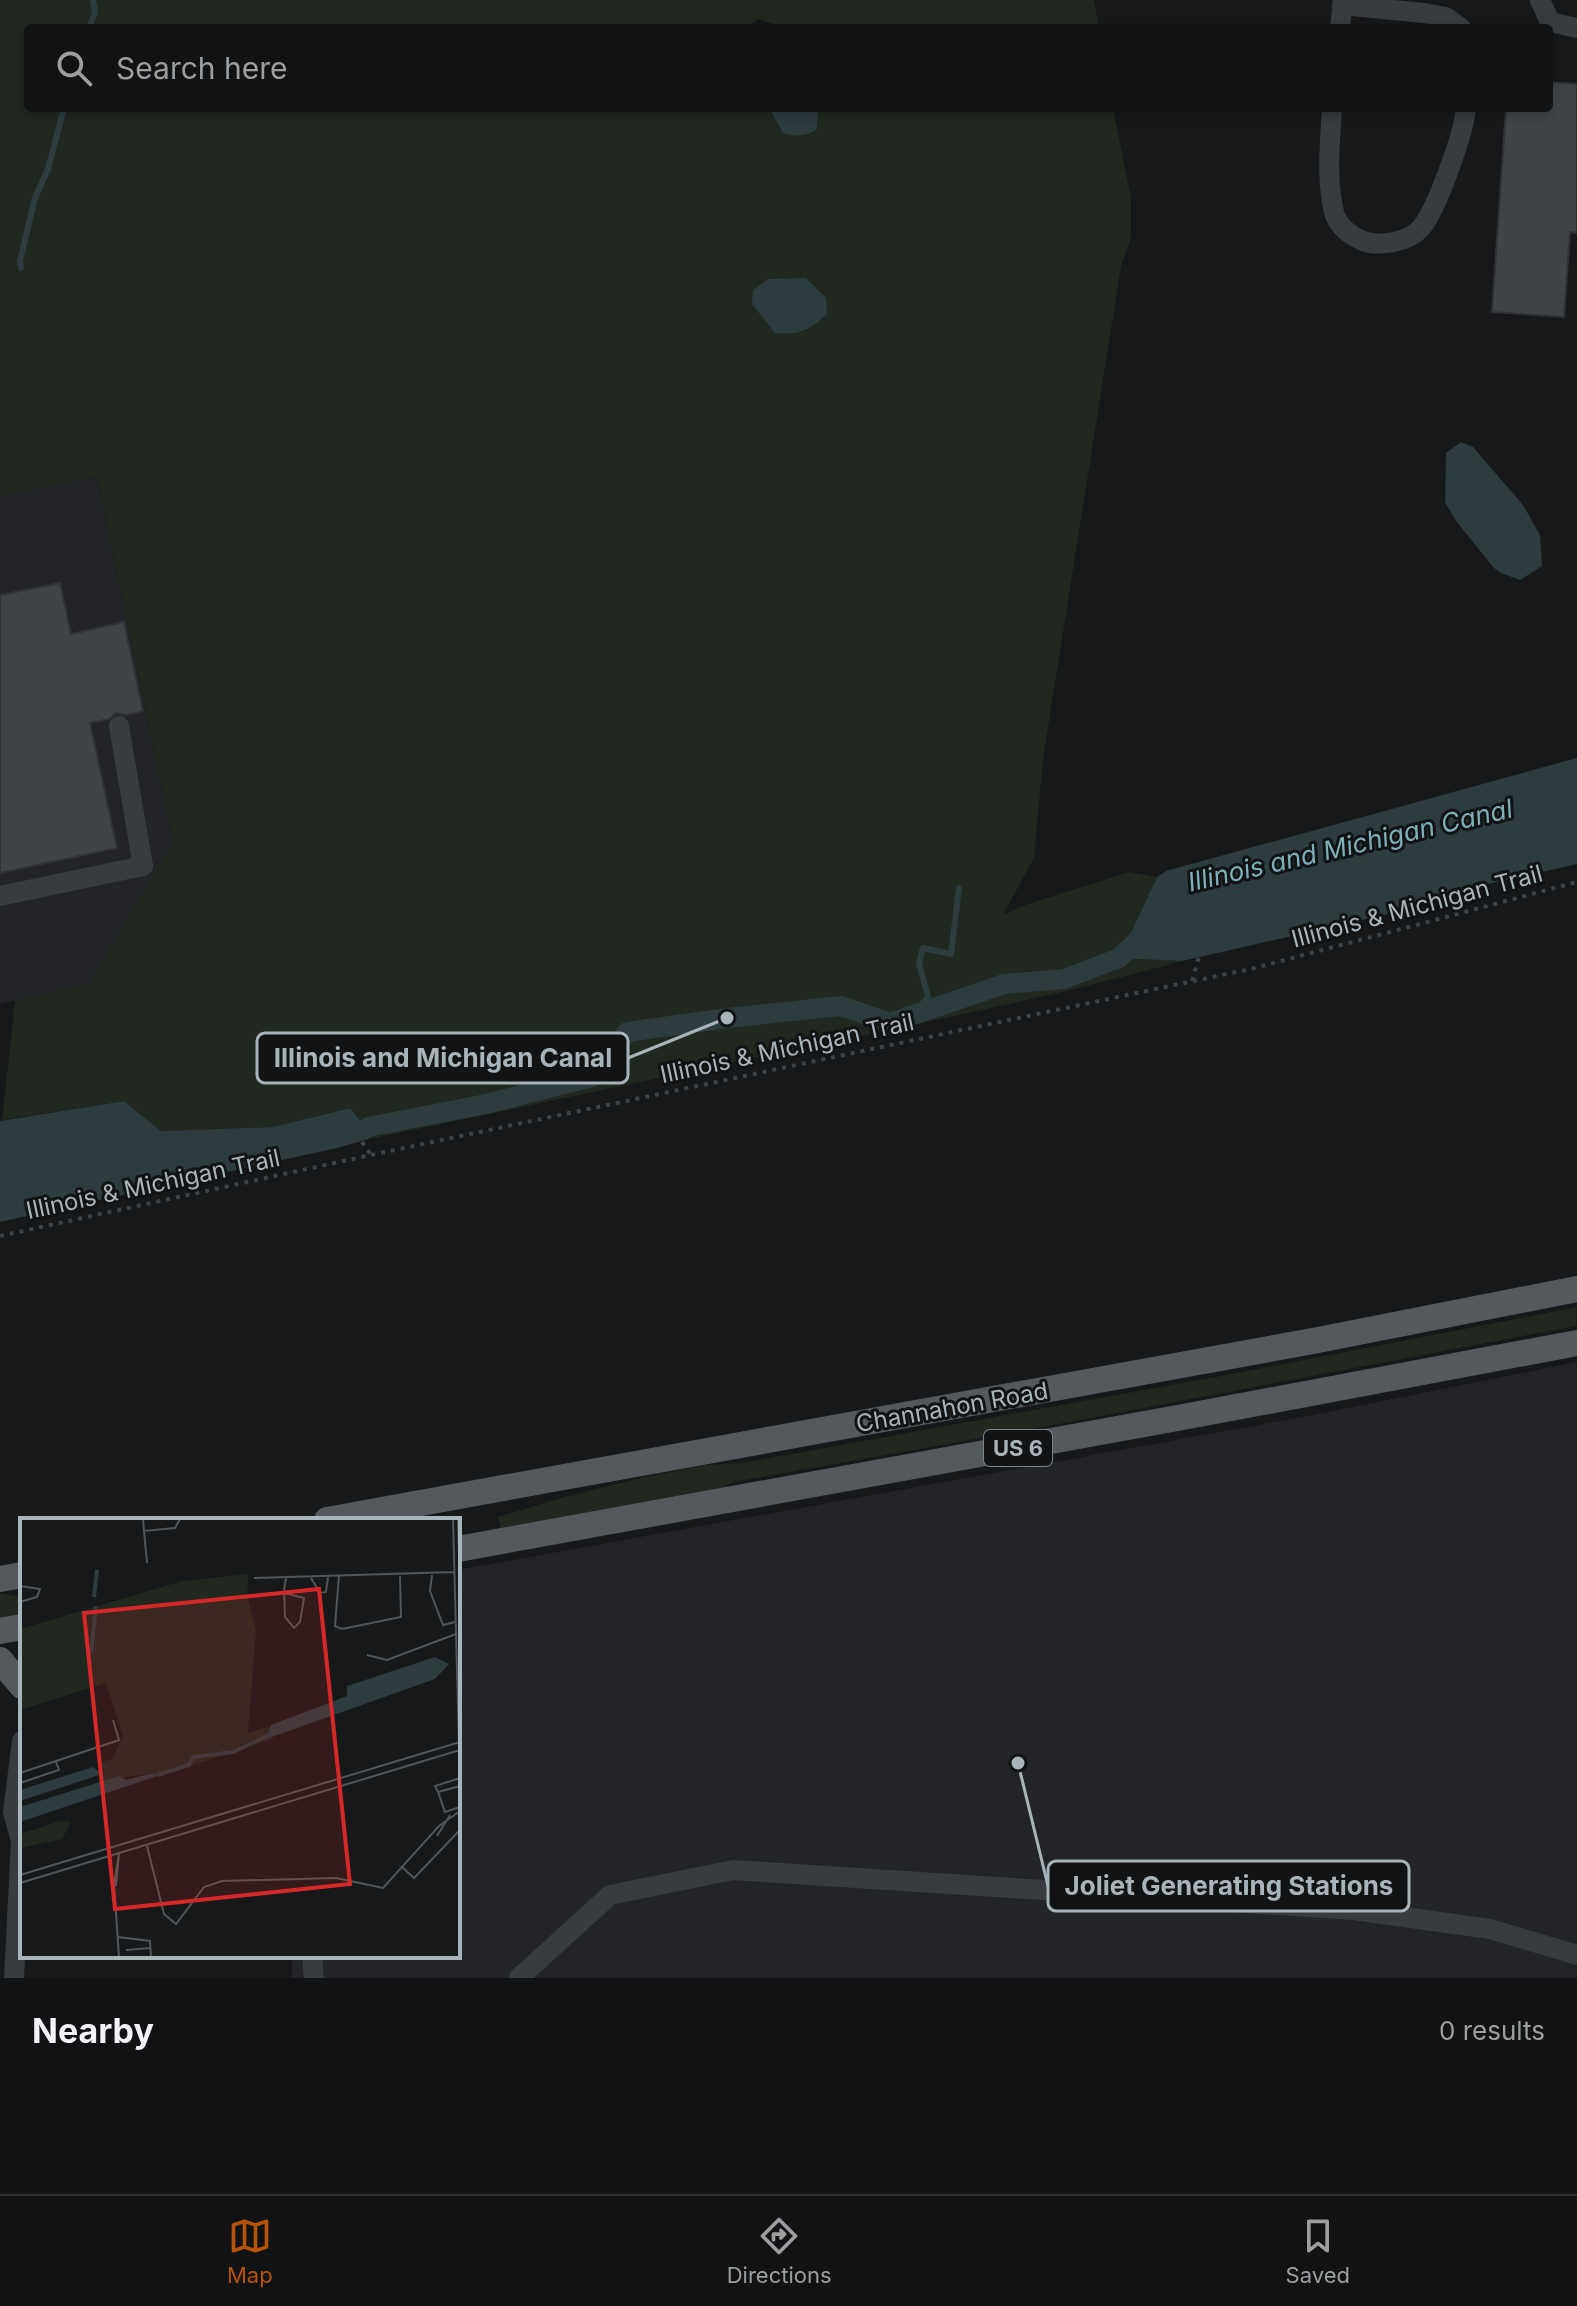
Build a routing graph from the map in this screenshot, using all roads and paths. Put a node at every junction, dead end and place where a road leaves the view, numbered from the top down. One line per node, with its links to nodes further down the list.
1 (1540, 0): 5 (street)
2 (1342, 3): 3 (street); 4 (street)
3 (1340, 24)
4 (1456, 24)
5 (1577, 28)
6 (1332, 112): 7 (street)
7 (1465, 112)
8 (119, 726): 10 (street)
9 (1577, 882): 12 (path, Illinois & Michigan Trail)
10 (0, 896)
11 (1199, 957): 12 (path)
12 (1192, 981): 14 (path, Illinois & Michigan Trail)
13 (362, 1142): 14 (path)
14 (371, 1155): 15 (path, Illinois & Michigan Trail)
15 (0, 1236)
16 (1577, 1289): 18 (main road, Channahon Road / US 6)
17 (1577, 1343): 19 (main road, US 6)
18 (338, 1518)
19 (460, 1549)
20 (20, 1627): 21 (main road)
21 (0, 1631)
22 (0, 1660): 23 (main road)
23 (20, 1684)
24 (20, 1757): 25 (street)
25 (20, 1835)
26 (20, 1875): 29 (street)
27 (1577, 1955): 31 (street)
28 (312, 1958): 30 (street)
29 (14, 1978)
30 (314, 1978)
31 (519, 1978)

